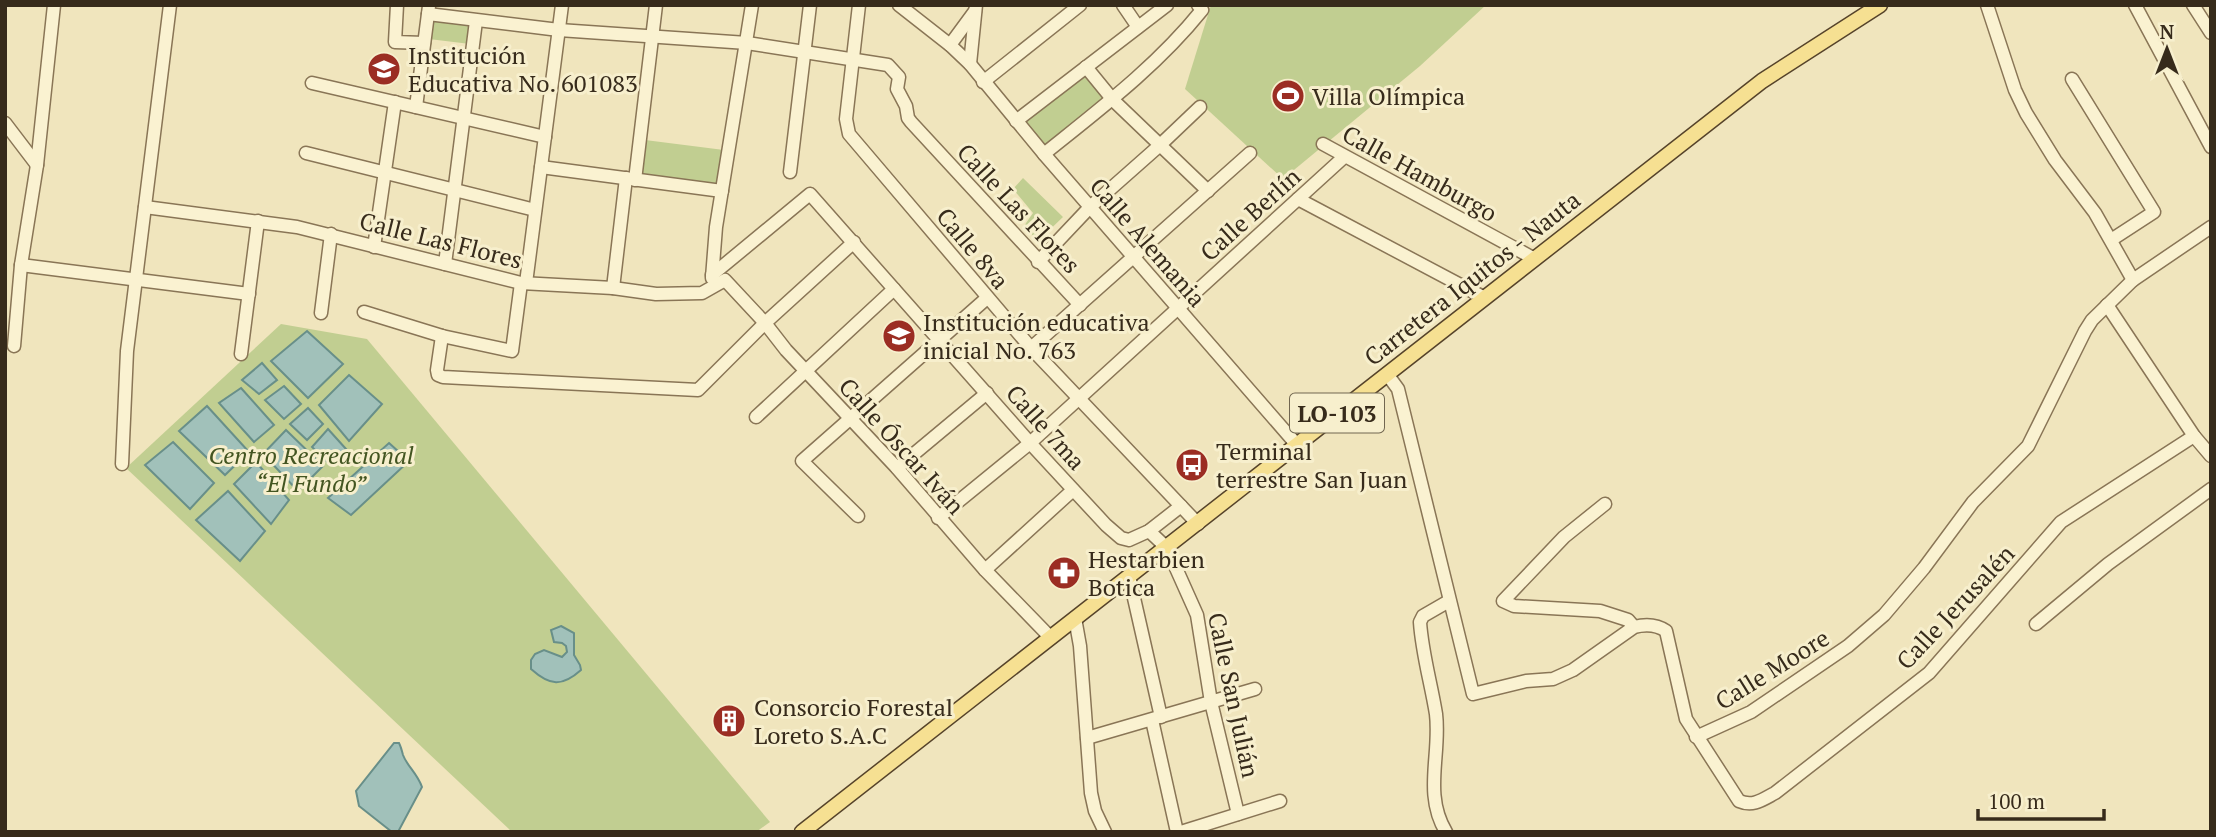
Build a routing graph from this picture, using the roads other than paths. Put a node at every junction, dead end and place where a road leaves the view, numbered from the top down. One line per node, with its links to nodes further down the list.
1 (54, 5): 50 (street)
2 (170, 5): 60 (street)
3 (397, 5): 25 (street)
4 (562, 5): 22 (street)
5 (656, 5): 24 (street)
6 (752, 5): 26 (street)
7 (810, 5): 28 (street)
8 (859, 5): 29 (street, Calle 8va)
9 (898, 5): 27 (street, Calle Alemania)
10 (1080, 5): 33 (street)
11 (1123, 5): 21 (street)
12 (1167, 5): 21 (street)
13 (1881, 5): 69 (main road, Carretera Iquitos - Nauta / LO-103)
14 (1987, 5): 65 (street)
15 (2135, 5): 45 (street)
16 (2193, 5): 23 (street)
17 (976, 8): 27 (street); 30 (street)
18 (1200, 8): 35 (street)
19 (429, 9): 20 (street); 25 (street)
20 (476, 21): 22 (street); 39 (street)
21 (1138, 27): 31 (street)
22 (559, 30): 24 (street); 42 (street)
23 (2211, 33)
24 (652, 37): 26 (street); 54 (street)
25 (424, 43): 37 (street)
26 (747, 43): 28 (street); 56 (street)
27 (950, 45): 30 (street, Calle Alemania)
28 (804, 50): 29 (street); 52 (street)
29 (851, 58): 70 (street, Calle Las Flores); 81 (street, Calle 8va)
30 (970, 64): 33 (street, Calle Alemania)
31 (1086, 67): 35 (street); 40 (street)
32 (2072, 79): 65 (street)
33 (983, 82): 40 (street, Calle Alemania)
34 (312, 83): 36 (street)
35 (1112, 100): 44 (street); 48 (street)
36 (395, 102): 37 (street); 53 (street)
37 (416, 107): 39 (street)
38 (1200, 107): 44 (street)
39 (464, 118): 42 (street); 55 (street)
40 (1016, 121): 48 (street, Calle Alemania)
41 (5, 123): 50 (street)
42 (545, 137): 51 (street)
43 (1323, 144): 49 (street, Calle Hamburgo)
44 (1159, 146): 57 (street); 59 (street)
45 (2211, 147)
46 (306, 153): 53 (street)
47 (1250, 153): 57 (street)
48 (1044, 154): 59 (street, Calle Alemania)
49 (1344, 157): 58 (street, Calle Berlín); 69 (street, Calle Hamburgo)
50 (37, 165): 72 (street)
51 (541, 167): 54 (street); 61 (street)
52 (790, 172)
53 (385, 173): 55 (street); 67 (street)
54 (630, 179): 56 (street); 77 (street)
55 (455, 190): 61 (street); 71 (street)
56 (722, 191): 73 (street)
57 (1208, 191): 68 (street)
58 (1298, 199): 80 (street); 84 (street, Calle Berlín)
59 (1090, 206): 68 (street, Calle Alemania); 70 (street)
60 (145, 207): 62 (street, Calle Las Flores); 74 (street)
61 (535, 210): 76 (street)
62 (258, 221): 64 (street, Calle Las Flores); 79 (street)
63 (2211, 227): 75 (street, Calle Moore)
64 (331, 234): 67 (street, Calle Las Flores); 86 (street)
65 (2110, 240): 75 (street)
66 (854, 242): 73 (street, Calle 7ma); 78 (street, Calle 7ma); 87 (street)
67 (374, 247): 71 (street, Calle Las Flores)
68 (1133, 258): 82 (street); 84 (street, Calle Alemania)
69 (1533, 258): 80 (main road, Carretera Iquitos - Nauta / LO-103)
70 (1038, 262): 82 (street, Calle Las Flores)
71 (445, 264): 76 (street, Calle Las Flores)
72 (21, 265): 74 (street); 90 (street)
73 (718, 278): 77 (street, Calle Las Flores); 87 (street, Calle Óscar Iván)
74 (136, 279): 79 (street); 103 (street)
75 (2133, 280): 83 (street, Calle Moore)
76 (523, 283): 77 (street, Calle Las Flores); 88 (street)
77 (613, 288)
78 (894, 289): 89 (street, Calle 7ma); 93 (street)
79 (249, 294): 92 (street)
80 (1483, 297): 94 (main road, Carretera Iquitos - Nauta / LO-103)
81 (987, 298): 89 (street); 91 (street, Calle 8va)
82 (1080, 305): 91 (street)
83 (2108, 305): 99 (street); 124 (street, Calle Moore)
84 (1178, 309): 96 (street, Calle Berlín); 101 (street, Calle Alemania)
85 (365, 312): 88 (street)
86 (321, 313)
87 (765, 323): 88 (street); 93 (street, Calle Óscar Iván)
88 (442, 336)
89 (939, 339): 95 (street, Calle 7ma); 98 (street)
90 (14, 346)
91 (1031, 348): 96 (street, Calle 8va)
92 (241, 354)
93 (805, 370): 97 (street); 98 (street, Calle Óscar Iván)
94 (1387, 374): 101 (main road, Carretera Iquitos - Nauta / LO-103); 116 (street)
95 (987, 393): 100 (street, Calle 7ma); 104 (street)
96 (1079, 399): 100 (street, Calle Berlín); 108 (street, Calle 8va)
97 (756, 417)
98 (849, 418): 104 (street, Calle Óscar Iván); 109 (street)
99 (2194, 436): 102 (street); 124 (street, Calle Jerusalén)
100 (1030, 443): 106 (street, Calle 7ma); 110 (street, Calle Berlín)
101 (1297, 445): 111 (main road, Carretera Iquitos - Nauta / LO-103)
102 (2211, 456)
103 (122, 464)
104 (897, 468): 110 (street, Calle Óscar Iván)
105 (2211, 489): 118 (street)
106 (1073, 490): 112 (street, Calle 7ma); 114 (street)
107 (1605, 503): 119 (street)
108 (1181, 506): 111 (street, Calle 8va); 112 (street)
109 (858, 516)
110 (938, 518): 114 (street, Calle Óscar Iván)
111 (1198, 524): 113 (main road, Carretera Iquitos - Nauta / LO-103)
112 (1149, 531): 113 (street)
113 (1167, 548): 115 (main road, Carretera Iquitos - Nauta / LO-103); 122 (street, Calle San Julián)
114 (985, 570): 120 (street, Calle Óscar Iván)
115 (1129, 576): 117 (main road, Carretera Iquitos - Nauta / LO-103); 123 (street)
116 (1449, 601): 119 (street); 132 (street)
117 (1075, 618): 120 (main road, Carretera Iquitos - Nauta / LO-103); 125 (street)
118 (2036, 624)
119 (1634, 627): 124 (street, Calle Moore)
120 (1051, 638): 129 (main road, Carretera Iquitos - Nauta / LO-103)
121 (1255, 690): 122 (street)
122 (1211, 702): 123 (street); 127 (street, Calle San Julián)
123 (1156, 718): 125 (street); 131 (street)
124 (1696, 737)
125 (1087, 738): 130 (street)
126 (1280, 801): 127 (street)
127 (1238, 814): 128 (street)
128 (1222, 826): 131 (street)
129 (802, 832)
130 (1105, 832)
131 (1179, 832)
132 (1446, 832)

